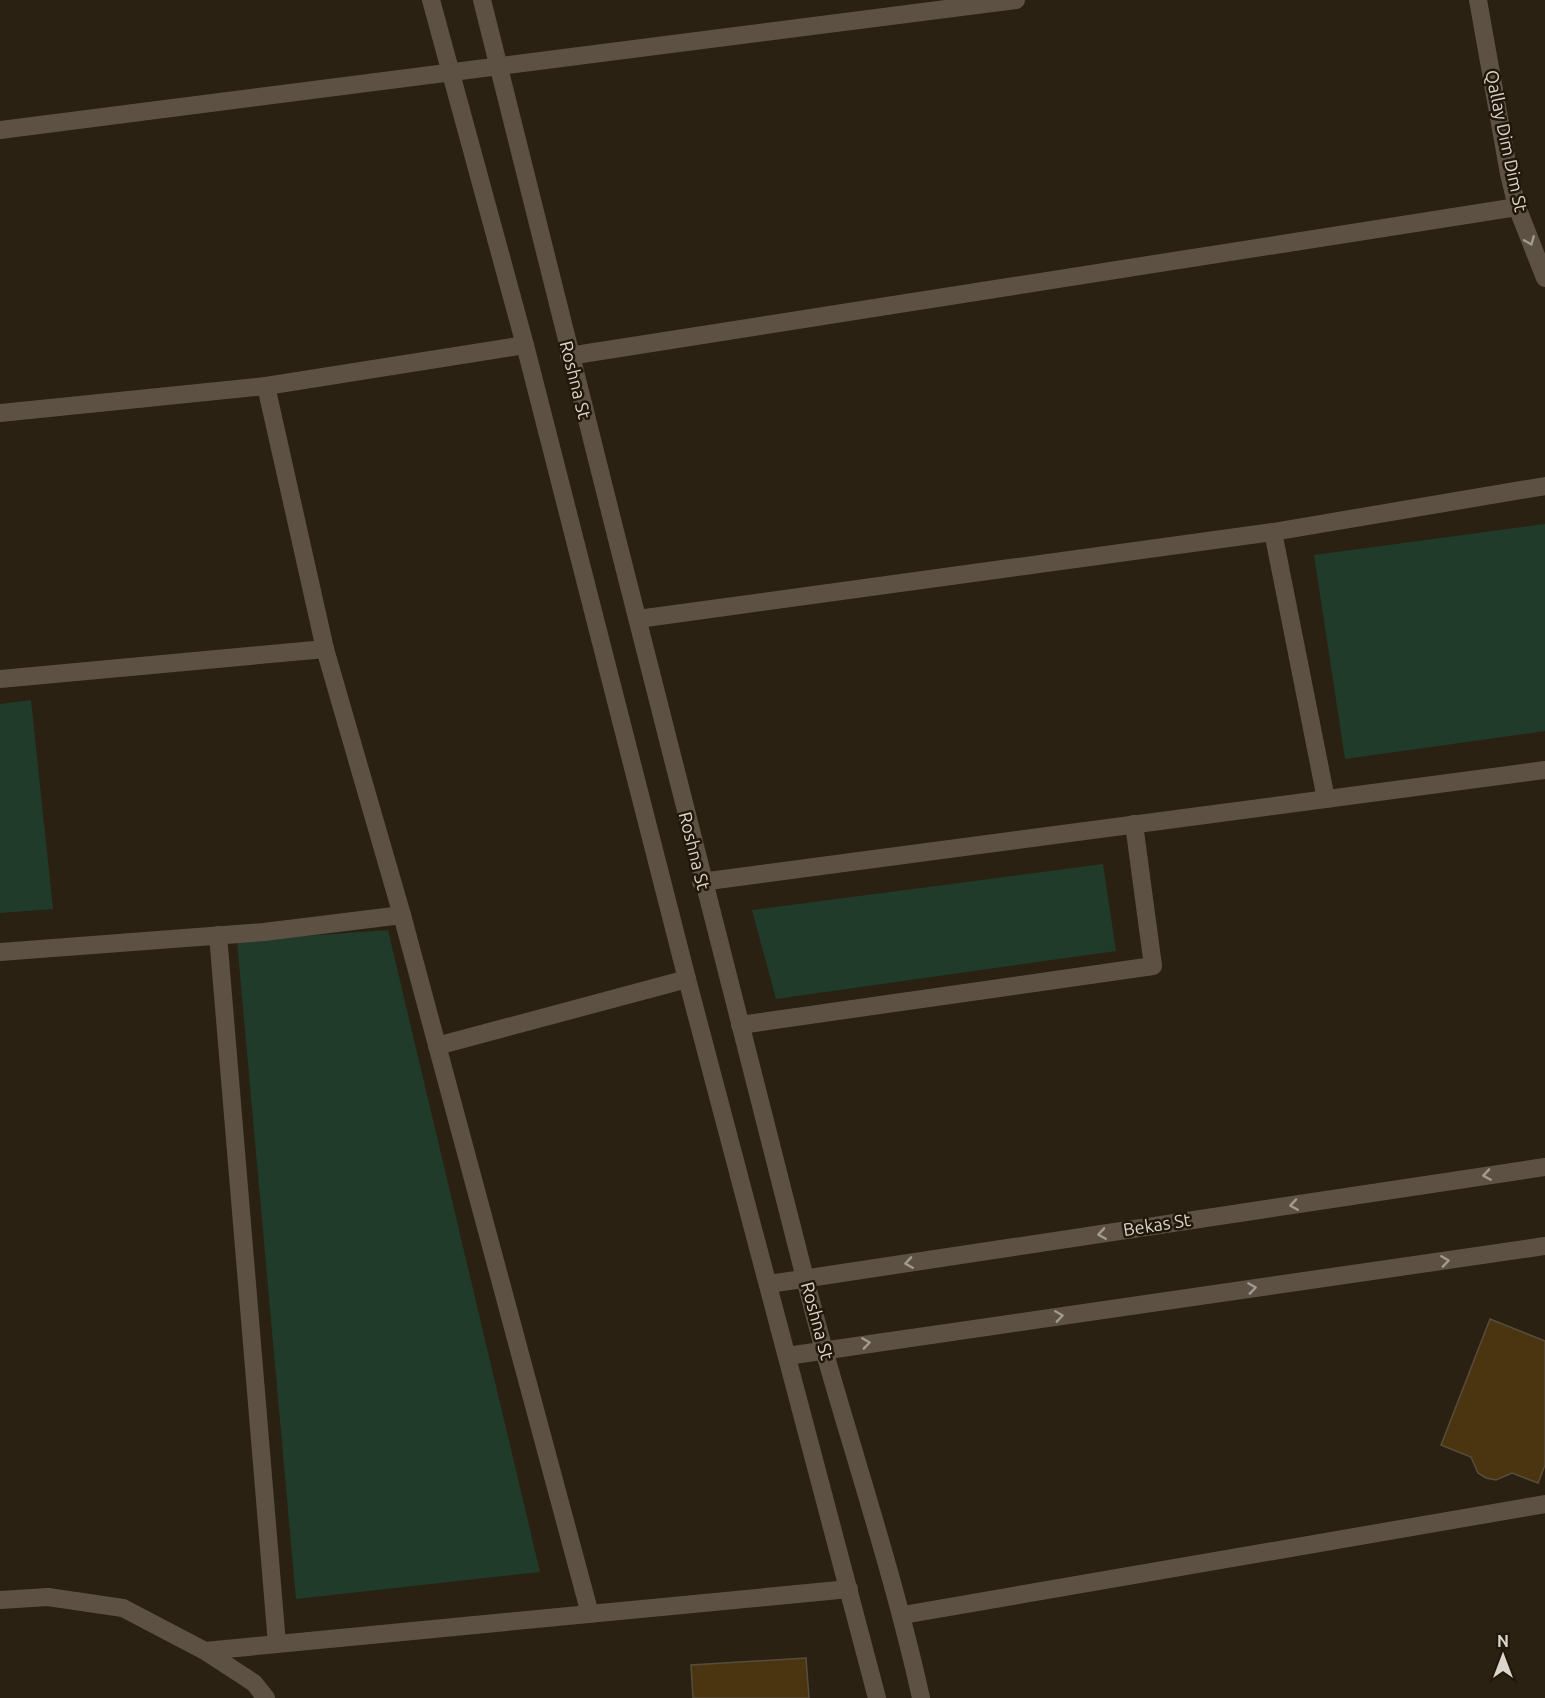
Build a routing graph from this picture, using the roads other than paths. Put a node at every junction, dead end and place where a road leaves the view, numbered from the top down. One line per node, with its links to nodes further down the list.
1 (431, 0): 6 (street, Roshna St)
2 (482, 0): 5 (street, Roshna St)
3 (1016, 0): 5 (street)
4 (1478, 0): 8 (street, Qallay Dim Dim St)
5 (498, 64): 6 (street); 11 (street, Roshna St)
6 (450, 73): 7 (street); 10 (street, Roshna St)
7 (0, 130)
8 (1517, 207): 9 (street, Qallay Dim Dim St, one-way to 9); 11 (street)
9 (1545, 278)
10 (525, 345): 12 (street); 26 (street, Roshna St)
11 (569, 356): 16 (street, Roshna St)
12 (266, 386): 13 (street); 17 (street)
13 (0, 413)
14 (1545, 486): 15 (street)
15 (1273, 532): 16 (street); 20 (street)
16 (638, 619): 22 (street, Roshna St)
17 (325, 649): 18 (street); 23 (street)
18 (0, 680)
19 (1545, 770): 20 (street)
20 (1326, 799): 21 (street)
21 (1134, 824): 22 (street); 27 (street)
22 (701, 882): 27 (street, Roshna St)
23 (402, 915): 24 (street); 28 (street)
24 (218, 935): 25 (street); 40 (street)
25 (0, 952)
26 (687, 979): 28 (street); 32 (street, Roshna St)
27 (740, 1025): 31 (street, Roshna St)
28 (437, 1046): 38 (street)
29 (1545, 1167): 31 (street, Bekas St, one-way to 31)
30 (1545, 1246): 33 (street, one-way to 30)
31 (805, 1279): 32 (street, Bekas St); 33 (street, Roshna St)
32 (769, 1284): 34 (street, Roshna St)
33 (824, 1349): 34 (street); 39 (street, Roshna St)
34 (787, 1356): 36 (street, Roshna St)
35 (1545, 1504): 39 (street)
36 (849, 1589): 38 (street); 43 (street, Roshna St)
37 (0, 1600): 41 (street)
38 (590, 1614): 40 (street)
39 (903, 1615): 44 (street, Roshna St)
40 (276, 1644): 41 (street)
41 (205, 1651): 42 (street)
42 (266, 1698)
43 (877, 1698)
44 (921, 1698)

